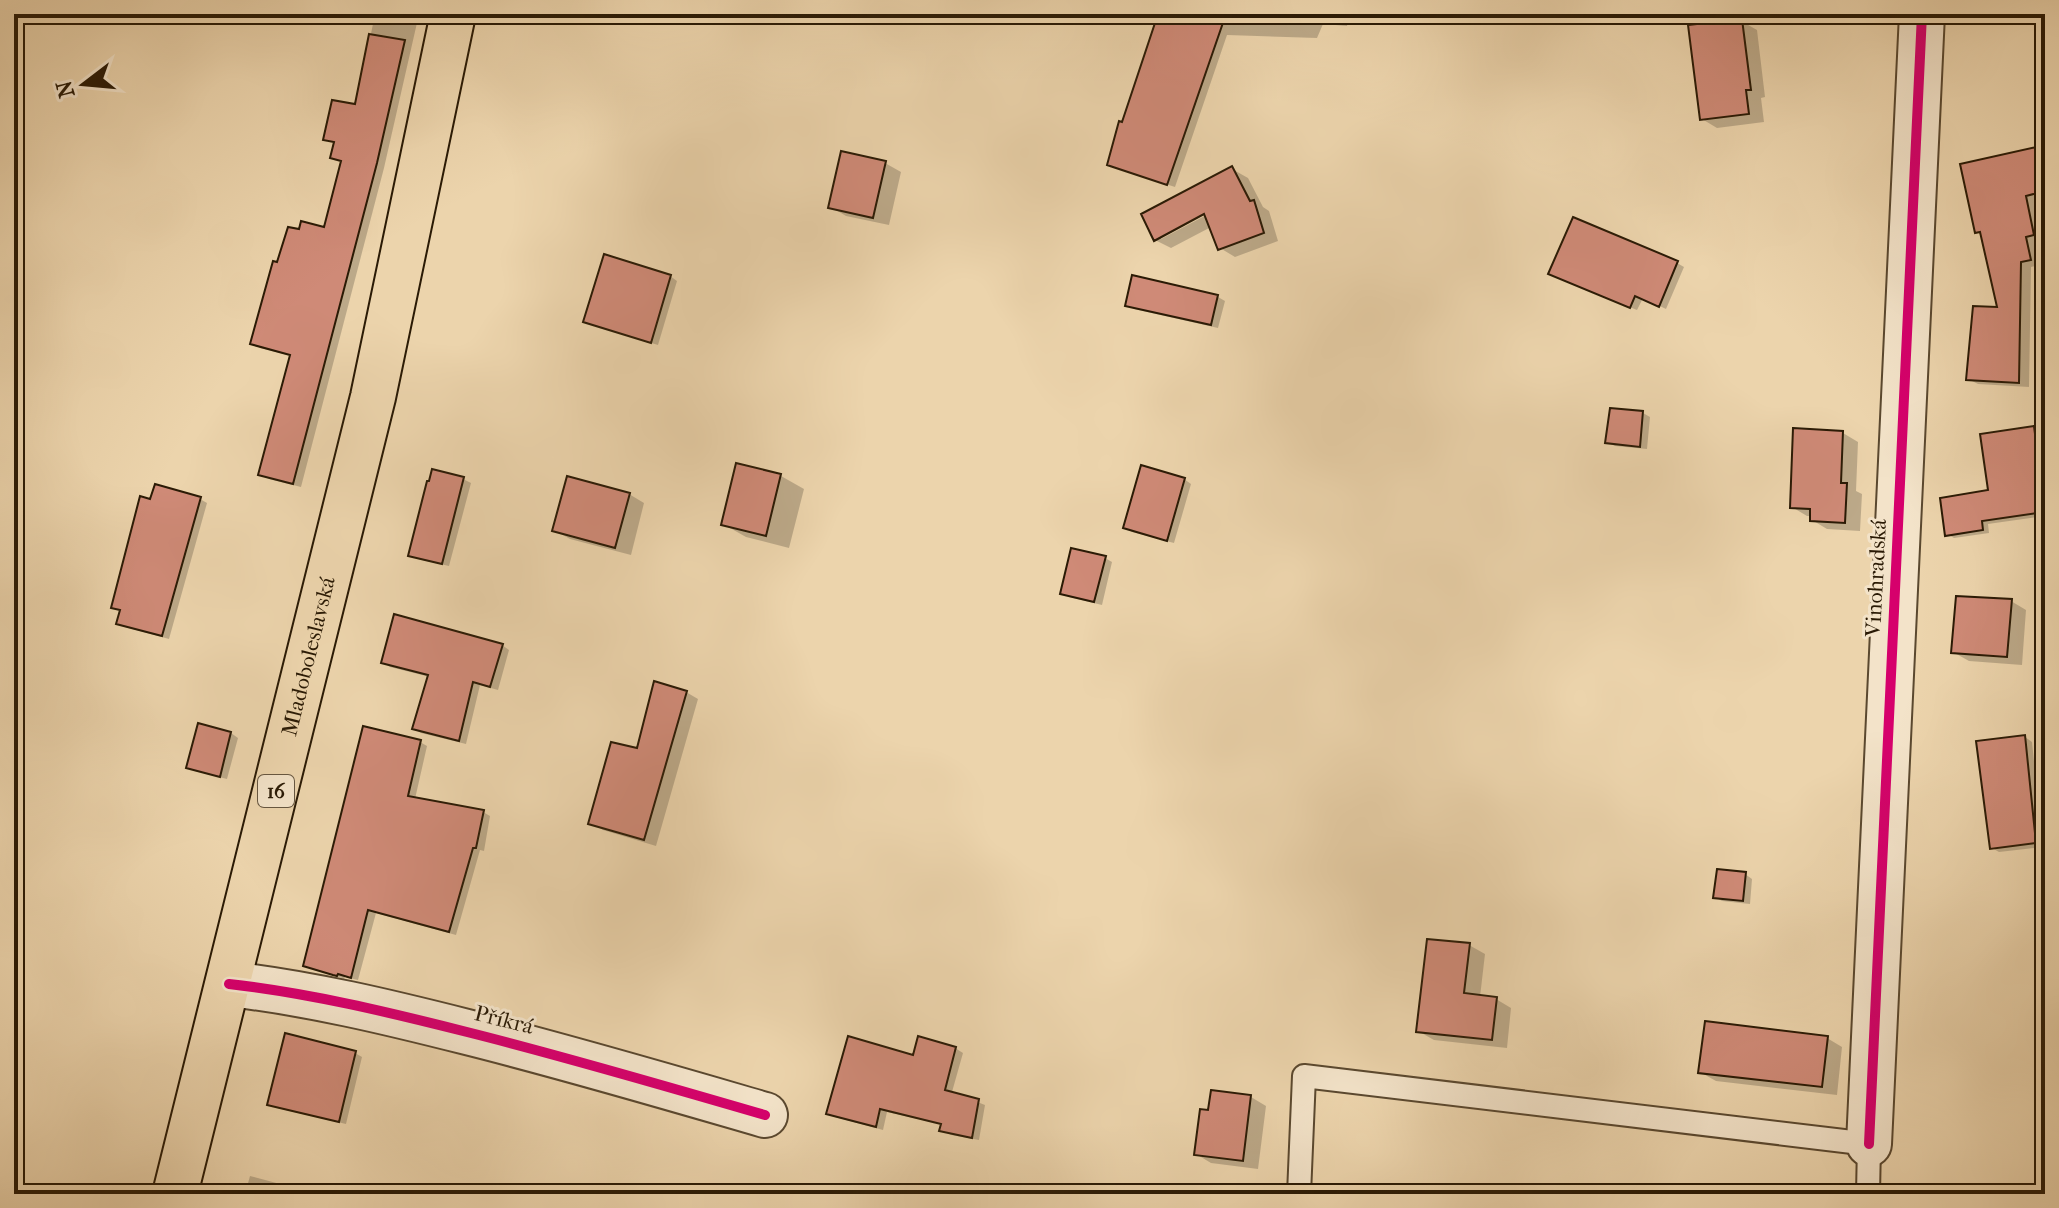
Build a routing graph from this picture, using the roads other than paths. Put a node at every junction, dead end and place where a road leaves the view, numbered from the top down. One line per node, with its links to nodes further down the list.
1 (453, 14): 3 (main road, Mladoboleslavská / 16)
2 (1922, 14): 5 (street, Vinohradská)
3 (229, 984): 4 (street, Příkrá); 6 (main road, Mladoboleslavská / 16)
4 (765, 1115)
5 (1869, 1144): 7 (lane); 8 (lane)
6 (175, 1194)
7 (1299, 1194)
8 (1868, 1194)

